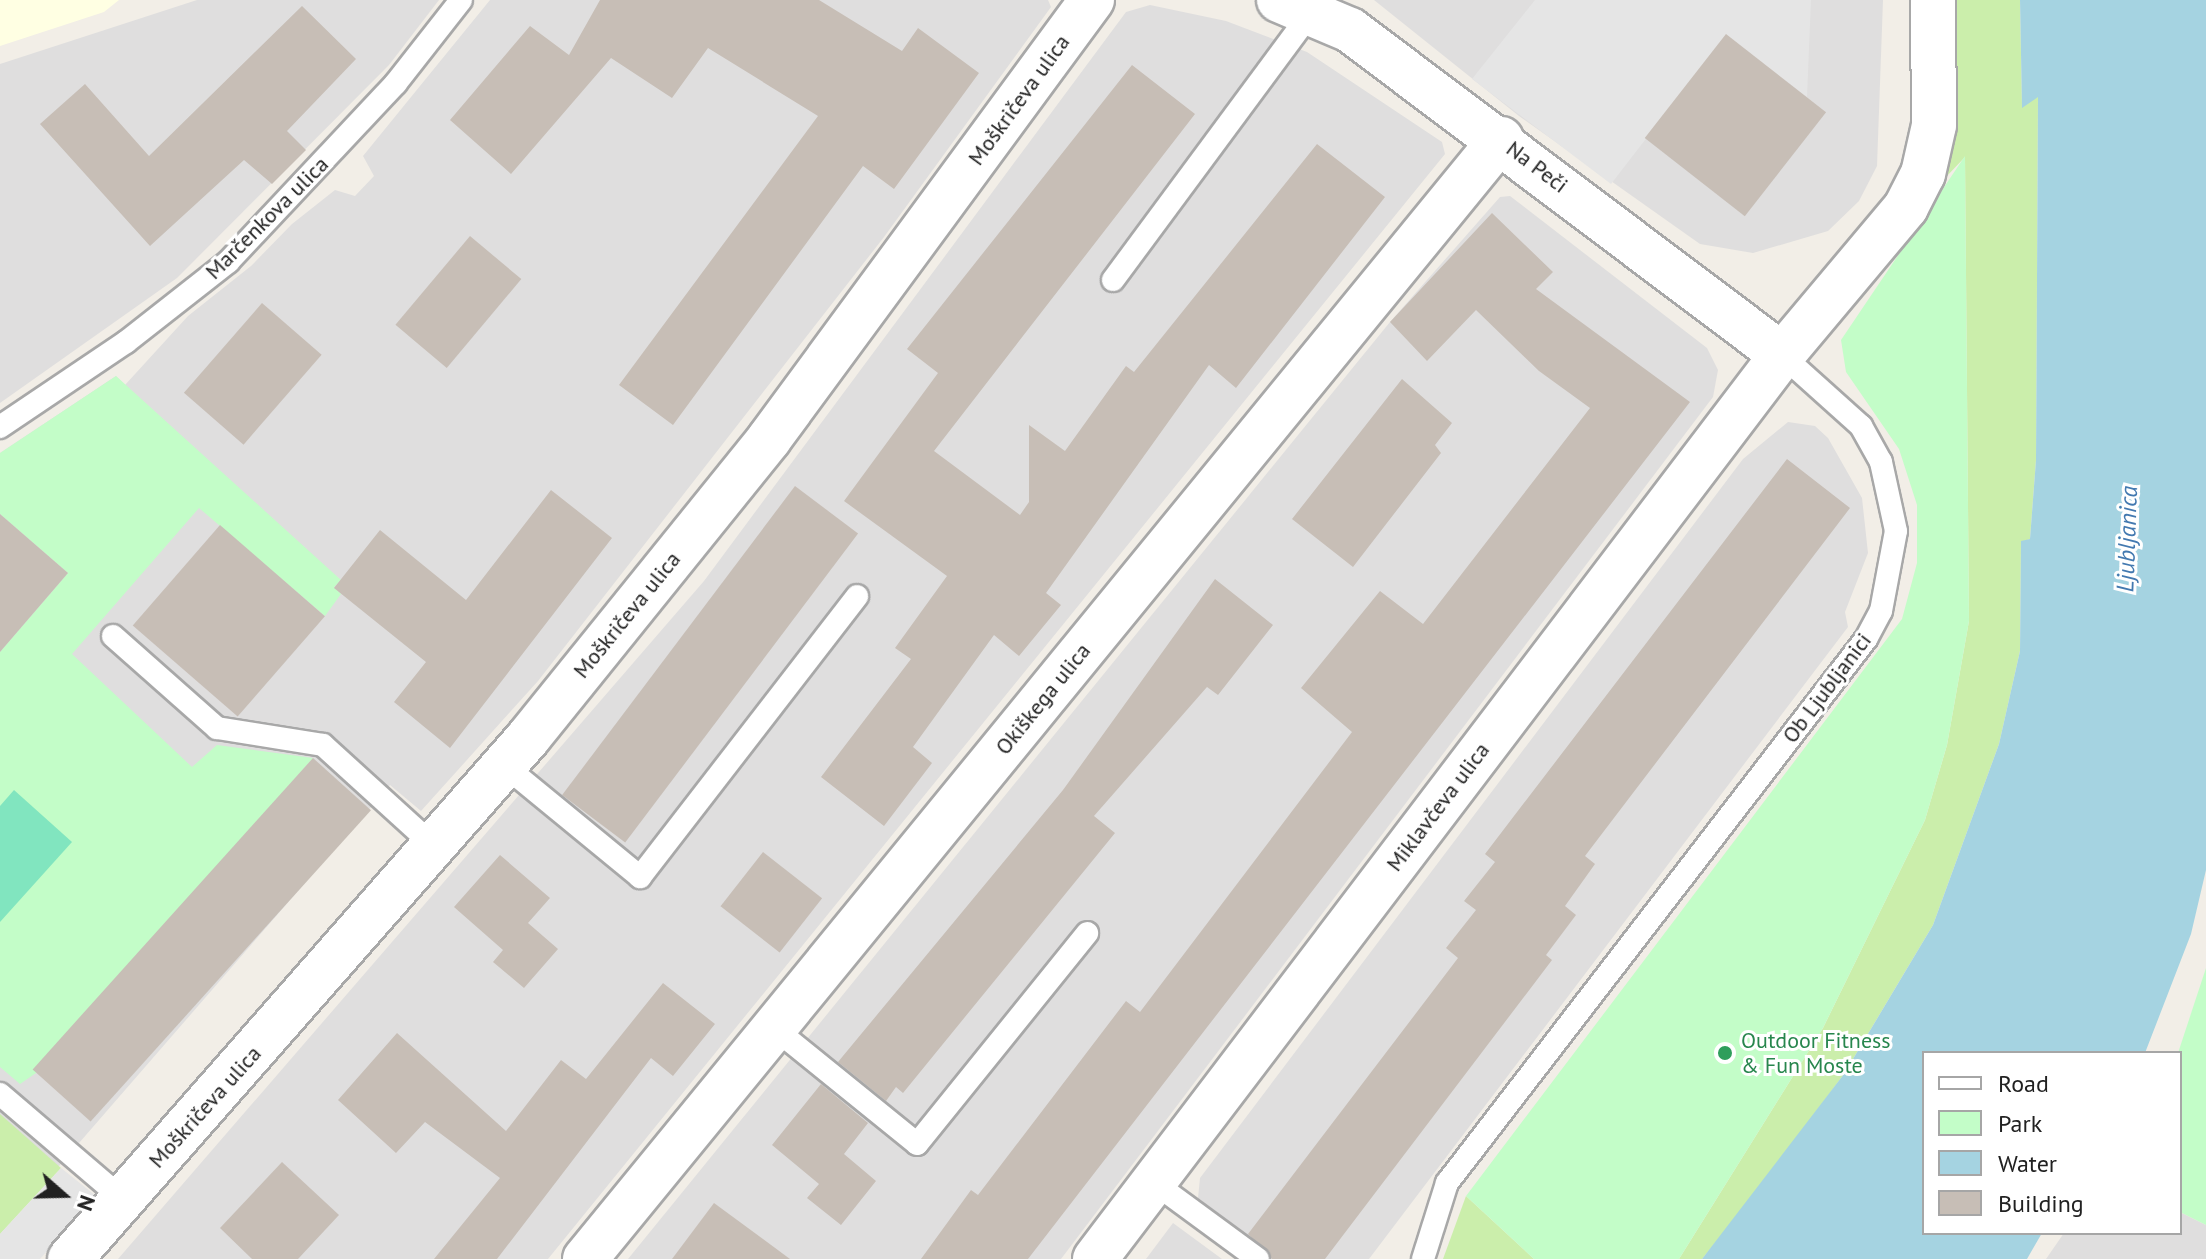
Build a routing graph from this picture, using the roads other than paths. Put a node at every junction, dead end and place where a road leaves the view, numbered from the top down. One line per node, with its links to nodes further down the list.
1 (461, 0): 8 (lane, Marčenkova ulica)
2 (1092, 0): 11 (street, Moškričeva ulica)
3 (1933, 0): 7 (street)
4 (1296, 6): 5 (street, Na Peči); 6 (lane)
5 (1501, 139): 7 (street, Na Peči); 14 (street, Okiškega ulica)
6 (1113, 280)
7 (1782, 355): 16 (street, Miklavčeva ulica); 22 (lane, Ob Ljubljanici)
8 (0, 427)
9 (857, 596): 11 (lane)
10 (113, 636): 12 (lane)
11 (505, 766): 12 (street, Moškričeva ulica)
12 (436, 848): 17 (street, Moškričeva ulica)
13 (1087, 933): 14 (lane)
14 (774, 1028): 19 (street, Okiškega ulica)
15 (0, 1094): 17 (lane)
16 (1153, 1182): 20 (street, Miklavčeva ulica); 21 (lane)
17 (123, 1199): 18 (street, Moškričeva ulica)
18 (70, 1259)
19 (585, 1259)
20 (1095, 1259)
21 (1258, 1259)
22 (1423, 1259)

